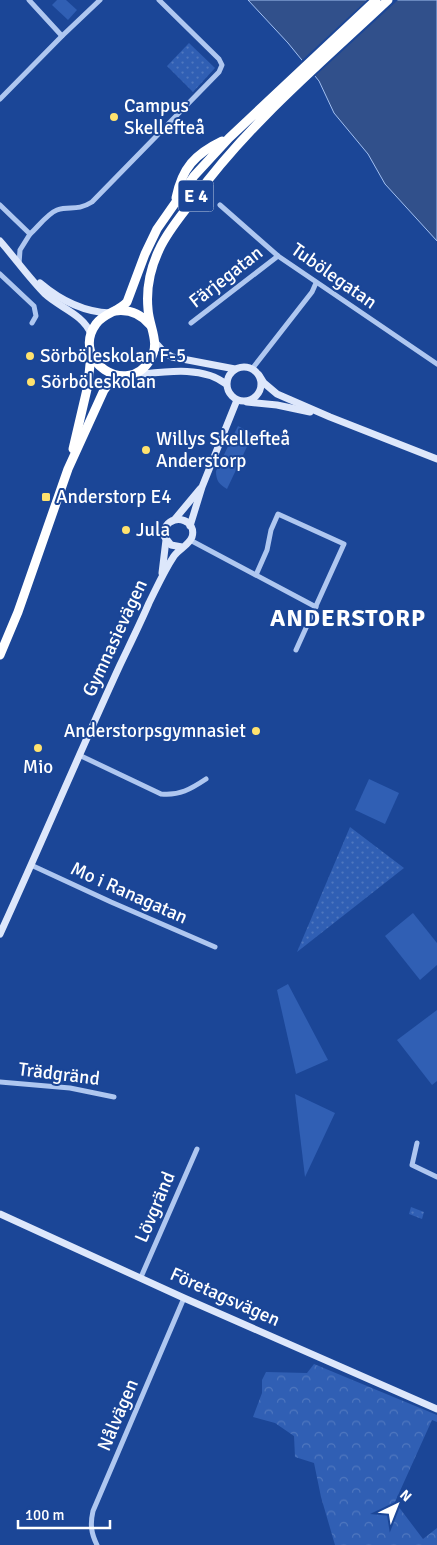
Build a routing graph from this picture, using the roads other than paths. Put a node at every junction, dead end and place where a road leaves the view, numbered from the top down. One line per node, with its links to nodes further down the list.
1 (29, 0): 6 (street)
2 (100, 0): 6 (street)
3 (159, 0): 11 (street)
4 (376, 0): 7 (highway, E 4)
5 (388, 0): 7 (highway, E 4)
6 (62, 36): 8 (street)
7 (297, 79): 18 (highway, E 4); 22 (highway, E 4)
8 (0, 99)
9 (0, 205): 11 (street)
10 (220, 205): 13 (street, Tubölegatan)
11 (30, 234): 14 (street)
12 (0, 241): 14 (street)
13 (278, 256): 17 (street, Tubölegatan); 20 (street, Färjegatan)
14 (20, 264): 15 (street)
15 (26, 271): 18 (street); 21 (street)
16 (0, 274): 19 (street)
17 (316, 283): 24 (street, Tubölegatan); 26 (street)
18 (111, 312): 21 (highway); 22 (highway)
19 (32, 322)
20 (191, 323)
21 (91, 334): 23 (highway)
22 (155, 340): 25 (street); 27 (highway)
23 (91, 354): 29 (highway); 34 (highway)
24 (437, 364)
25 (235, 368): 26 (street); 30 (street)
26 (252, 369): 28 (street)
27 (130, 375): 29 (highway); 30 (street)
28 (259, 375): 31 (street); 32 (street)
29 (118, 376): 34 (highway)
30 (226, 384): 31 (street)
31 (239, 400): 32 (street); 35 (street)
32 (330, 417): 33 (street)
33 (437, 459)
34 (68, 469): 45 (highway)
35 (202, 487): 36 (street); 37 (street)
36 (174, 519): 37 (street); 38 (street)
37 (190, 526): 39 (street)
38 (166, 540): 40 (street); 42 (street, Gymnasievägen)
39 (190, 540): 40 (street); 41 (street)
40 (182, 547): 42 (street, Gymnasievägen)
41 (256, 575): 43 (street); 43 (street)
42 (162, 576): 46 (street, Gymnasievägen)
43 (316, 607): 44 (street)
44 (296, 650)
45 (0, 655)
46 (79, 755): 47 (street); 48 (street, Gymnasievägen)
47 (206, 779)
48 (31, 866): 49 (street, Gymnasievägen); 50 (street, Mo i Ranagatan)
49 (0, 934)
50 (215, 947)
51 (0, 1082): 52 (street, Trädgränd)
52 (114, 1097)
53 (417, 1143): 55 (street)
54 (197, 1149): 57 (street, Lövgränd)
55 (437, 1177)
56 (0, 1214): 57 (street, Företagsvägen)
57 (141, 1277): 58 (street, Företagsvägen)
58 (184, 1298): 59 (street, Företagsvägen); 60 (street, Nålvägen)
59 (437, 1409)
60 (97, 1545)

